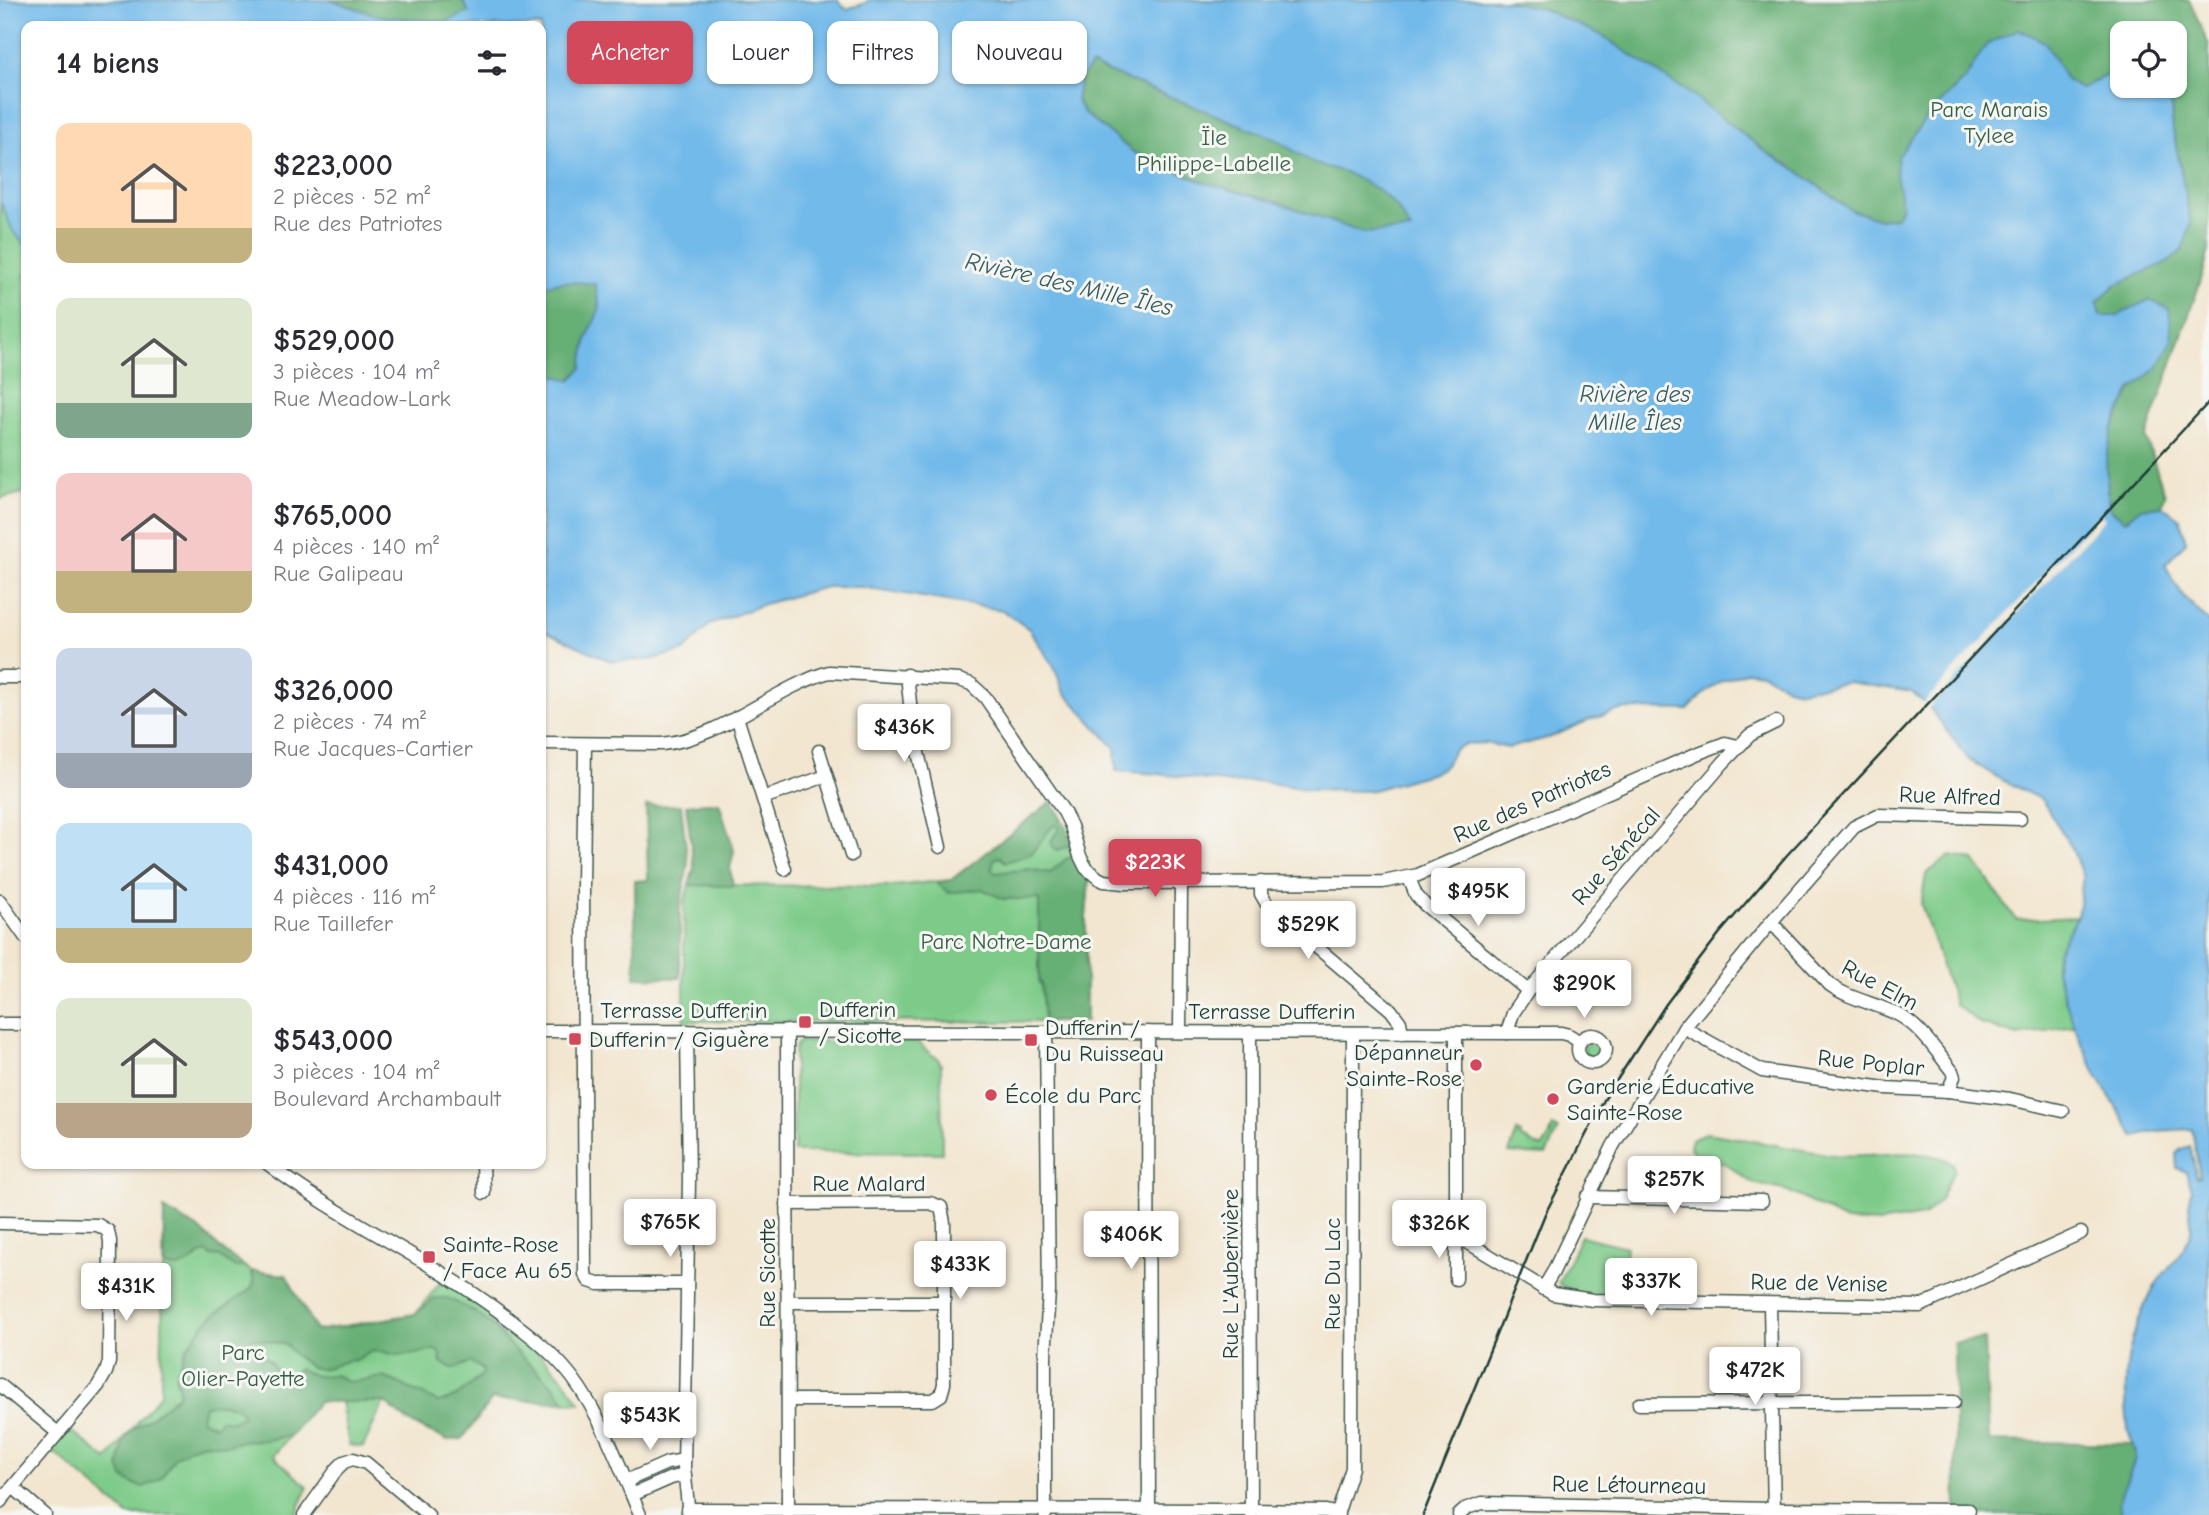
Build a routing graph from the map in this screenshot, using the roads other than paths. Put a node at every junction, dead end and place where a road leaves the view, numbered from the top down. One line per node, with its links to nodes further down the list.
1 (907, 675): 4 (street, Rue des Patriotes); 13 (street); 18 (street, Rue des Patriotes)
2 (0, 677): 3 (street)
3 (21, 677)
4 (737, 717): 7 (street, Rue des Patriotes); 11 (street)
5 (1776, 722): 8 (street, Rue Sénécal)
6 (546, 744): 7 (street, Rue des Patriotes)
7 (585, 744): 27 (street)
8 (1738, 746): 16 (street, Rue des Patriotes); 22 (street, Rue Sénécal)
9 (819, 751): 10 (street)
10 (826, 776): 11 (street); 14 (street)
11 (763, 798): 15 (street)
12 (2020, 819): 20 (street, Rue Alfred)
13 (940, 847)
14 (851, 855)
15 (785, 869)
16 (1409, 878): 17 (street, Rue des Patriotes); 22 (street)
17 (1261, 882): 18 (street, Rue des Patriotes); 35 (street)
18 (1181, 883): 32 (street)
19 (0, 901): 21 (street)
20 (1771, 922): 25 (street); 39 (street, Rue Elm)
21 (21, 932)
22 (1528, 991): 37 (street, Rue Sénécal)
23 (0, 1024): 24 (street)
24 (21, 1024)
25 (1684, 1028): 39 (street, Rue Poplar); 44 (street)
26 (546, 1031): 27 (street, Terrasse Dufferin)
27 (583, 1031): 28 (street, Terrasse Dufferin); 51 (street)
28 (687, 1031): 29 (street, Terrasse Dufferin); 51 (street)
29 (788, 1031): 30 (street, Terrasse Dufferin); 46 (street, Rue Sicotte)
30 (1046, 1032): 31 (street, Terrasse Dufferin); 74 (street)
31 (1148, 1032): 32 (street, Terrasse Dufferin); 75 (street)
32 (1180, 1032): 33 (street, Terrasse Dufferin)
33 (1250, 1032): 34 (street, Terrasse Dufferin); 76 (street, Rue L'Auberivière)
34 (1353, 1033): 35 (street, Terrasse Dufferin); 77 (street, Rue Du Lac)
35 (1402, 1033): 36 (street, Terrasse Dufferin)
36 (1456, 1033): 37 (street, Terrasse Dufferin); 49 (street)
37 (1507, 1033): 38 (street, Terrasse Dufferin)
38 (1580, 1042)
39 (1948, 1091): 40 (street, Rue Poplar)
40 (2063, 1111)
41 (275, 1169): 64 (street)
42 (483, 1169): 43 (street)
43 (484, 1193)
44 (1587, 1197): 45 (street); 52 (street)
45 (1762, 1201)
46 (788, 1204): 53 (street, Rue Sicotte); 54 (street, Rue Malard)
47 (0, 1223): 61 (street)
48 (2081, 1233): 55 (street, Rue de Venise)
49 (1455, 1241): 50 (street); 52 (street, Rue de Venise)
50 (1456, 1279)
51 (686, 1284): 62 (street)
52 (1543, 1289): 55 (street, Rue de Venise)
53 (788, 1302): 54 (street); 57 (street, Rue Sicotte)
54 (944, 1302): 57 (street, Rue Malard)
55 (1770, 1304): 59 (street)
56 (0, 1385): 61 (street)
57 (788, 1400): 71 (street, Rue Sicotte)
58 (1954, 1402): 59 (street)
59 (1772, 1403): 60 (street); 73 (street)
60 (1639, 1404)
61 (58, 1433): 65 (street)
62 (684, 1460): 63 (street); 64 (street)
63 (685, 1475): 67 (street); 70 (street)
64 (626, 1481): 67 (street)
65 (13, 1487): 68 (street); 78 (street)
66 (318, 1493): 79 (street); 80 (street); 81 (street)
67 (632, 1494): 82 (street)
68 (0, 1503)
69 (1969, 1510): 73 (street, Rue Létourneau)
70 (688, 1512): 71 (street)
71 (788, 1512): 72 (street)
72 (931, 1512): 74 (street)
73 (1774, 1512): 83 (street, Rue Létourneau)
74 (1045, 1513): 75 (street)
75 (1149, 1513): 76 (street)
76 (1251, 1513): 77 (street)
77 (1338, 1514)
78 (45, 1515)
79 (304, 1515)
80 (313, 1515)
81 (428, 1515)
82 (640, 1515)
83 (1459, 1515)

